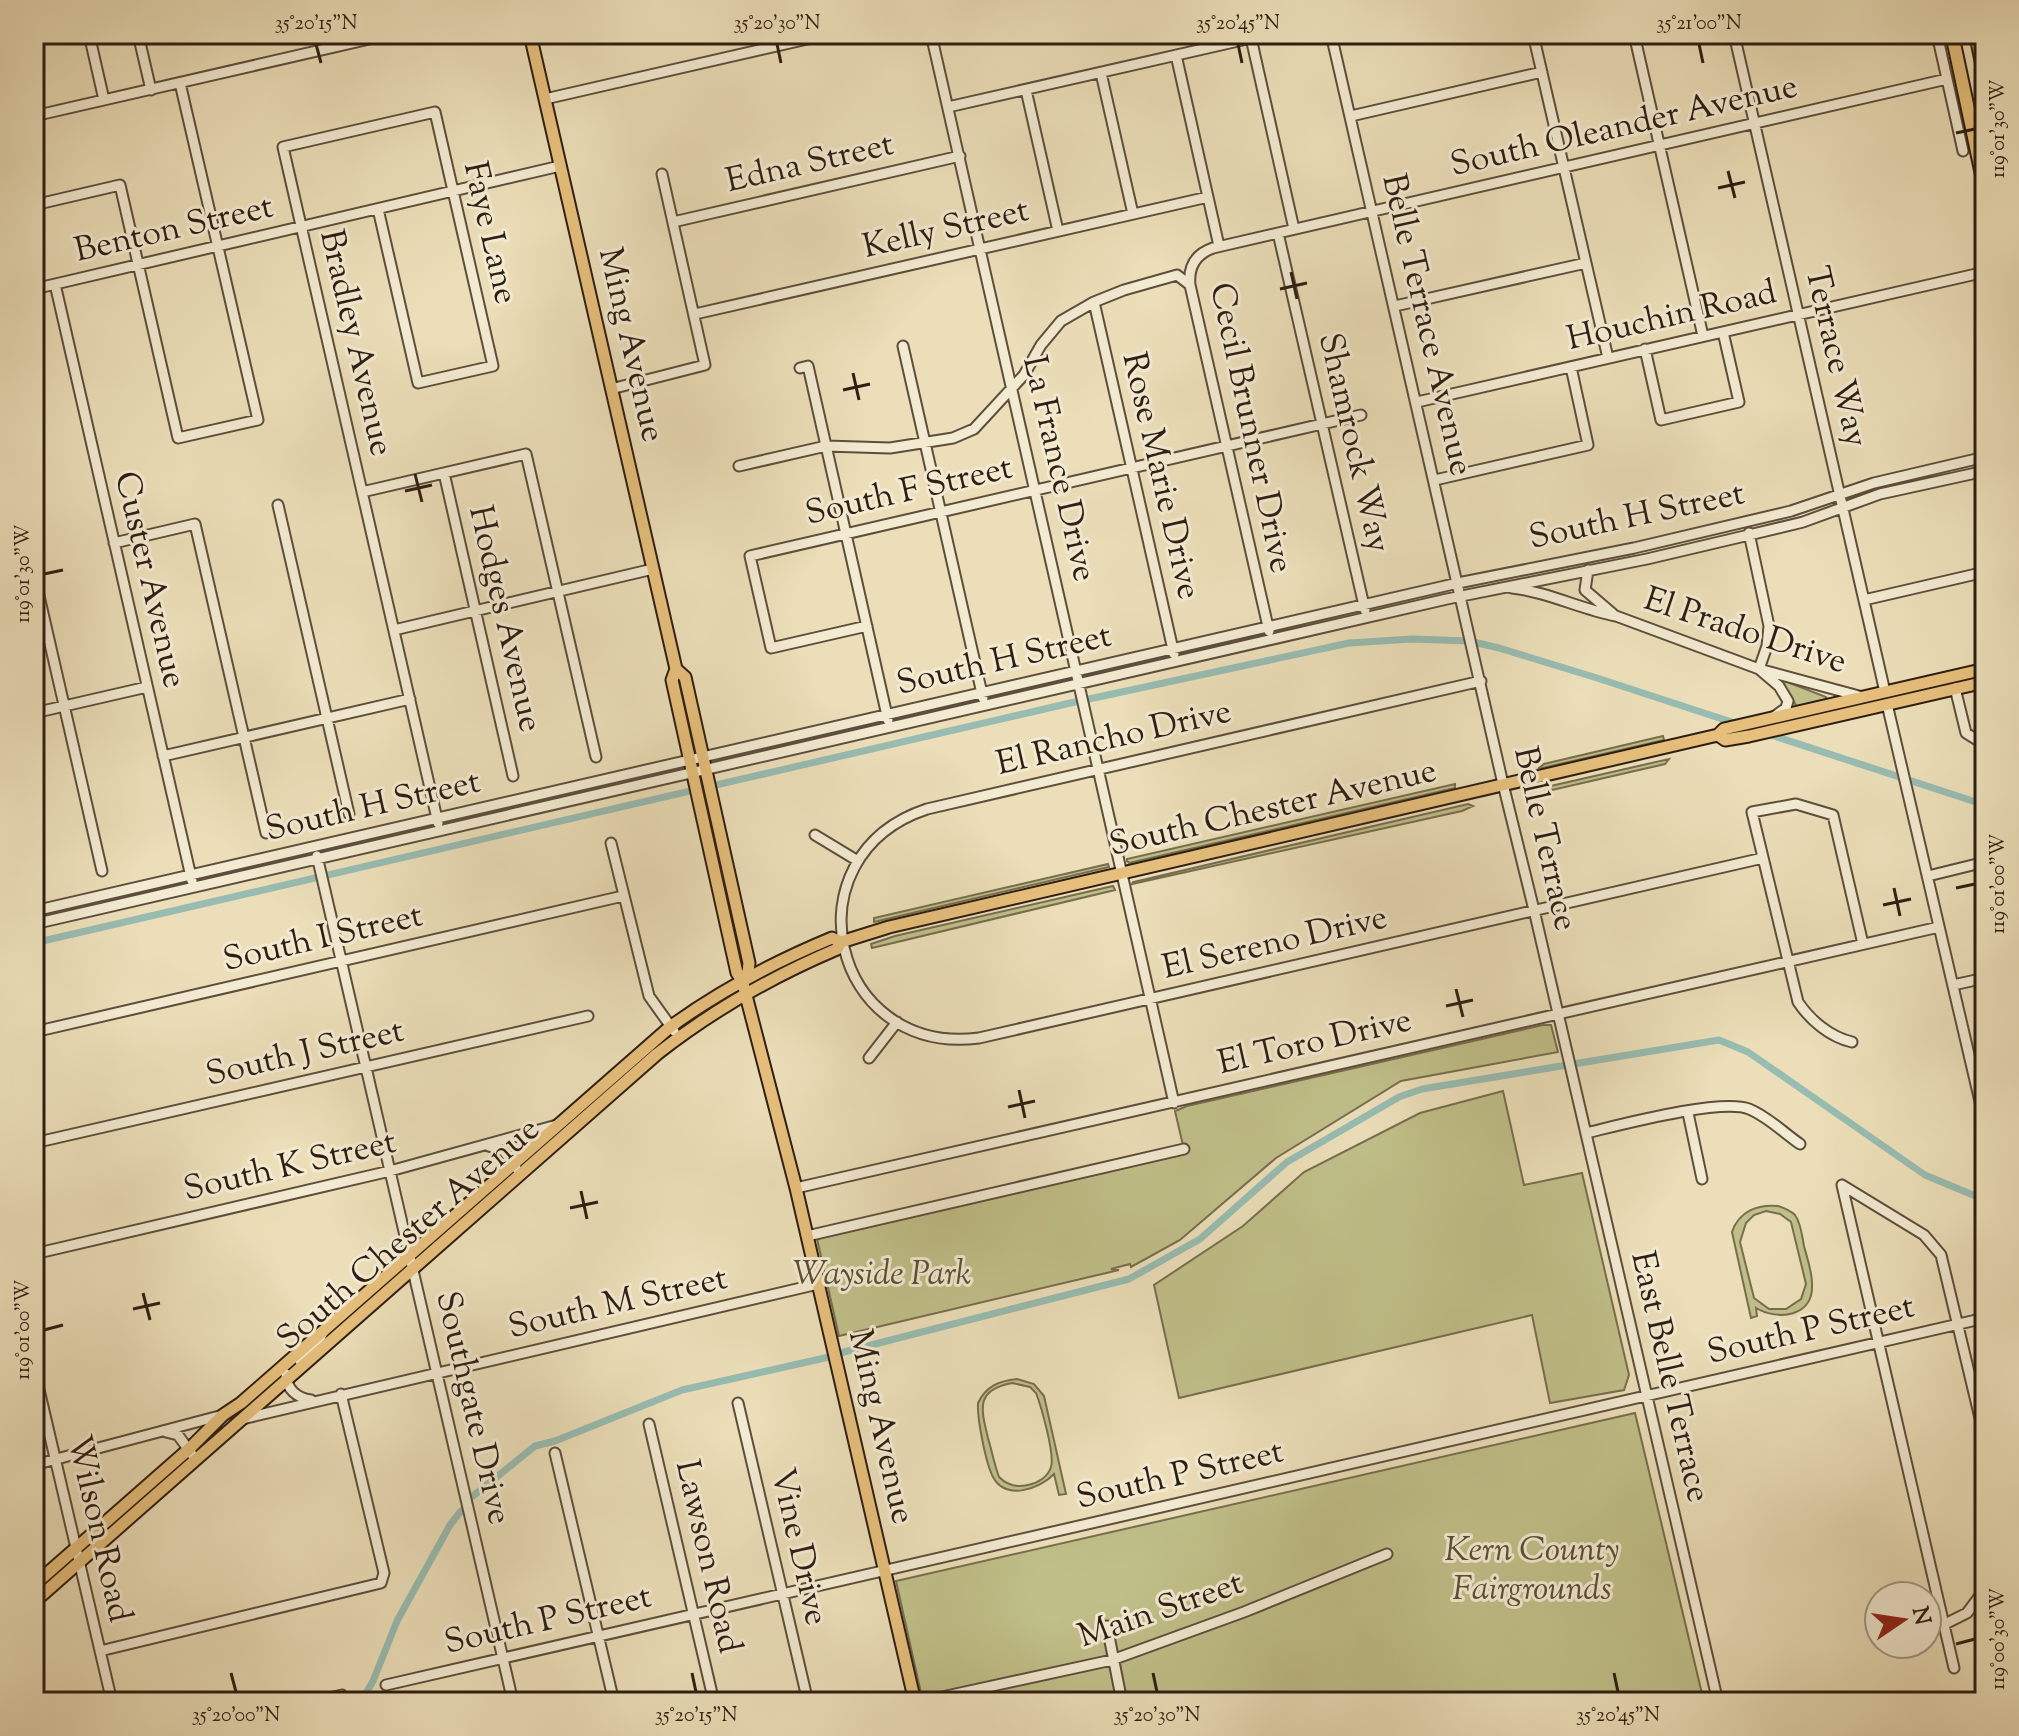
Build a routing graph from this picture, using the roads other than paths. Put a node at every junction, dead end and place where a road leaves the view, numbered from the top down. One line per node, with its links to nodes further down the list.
1 (89, 34): 25 (street)
2 (138, 34): 22 (street)
3 (391, 34): 21 (street)
4 (530, 34): 24 (main road, Ming Avenue)
5 (829, 34): 24 (street)
6 (931, 34): 26 (street, La France Drive)
7 (1269, 34): 15 (street)
8 (1331, 34): 28 (street, Belle Terrace Avenue)
9 (1533, 34): 17 (street)
10 (1634, 34): 30 (street)
11 (1734, 34): 29 (street, Terrace Way)
12 (1937, 34): 20 (street)
13 (1952, 34): 37 (highway)
14 (1976, 34): 19 (highway)
15 (1251, 38): 16 (street); 46 (street)
16 (1176, 55): 18 (street); 39 (street, Cecil Brunner Drive)
17 (1542, 72): 28 (street); 35 (street)
18 (1101, 73): 23 (street); 43 (street)
19 (1985, 78)
20 (1947, 79): 29 (street, South Oleander Avenue); 32 (street)
21 (180, 83): 22 (street); 49 (street)
22 (151, 90): 25 (street)
23 (1026, 90): 26 (street); 47 (street)
24 (545, 99): 34 (main road, Ming Avenue)
25 (104, 100): 27 (street)
26 (948, 107): 33 (street, La France Drive)
27 (34, 116)
28 (1351, 116): 42 (street, Belle Terrace Avenue)
29 (1755, 124): 30 (street, South Oleander Avenue); 61 (street, Terrace Way)
30 (1659, 145): 35 (street, South Oleander Avenue); 63 (street)
31 (283, 147): 38 (street, Faye Lane); 45 (street, Bradley Avenue)
32 (1963, 151)
33 (960, 156): 44 (street, Edna Street); 51 (street, La France Drive)
34 (560, 166): 38 (street, Benton Street); 70 (main road, Ming Avenue)
35 (1564, 167): 42 (street, South Oleander Avenue); 52 (street)
36 (662, 174): 44 (street)
37 (1985, 189)
38 (453, 192): 41 (street, Benton Street); 41 (street, Faye Lane)
39 (1208, 197): 43 (street, Kelly Street); 50 (street, Cecil Brunner Drive)
40 (34, 205): 53 (street)
41 (378, 209): 45 (street, Benton Street)
42 (1373, 211): 46 (street, South Oleander Avenue); 59 (street, Belle Terrace Avenue)
43 (1133, 214): 47 (street, Kelly Street)
44 (673, 222): 60 (street)
45 (301, 227): 49 (street, Benton Street); 84 (street, Bradley Avenue)
46 (1294, 229): 48 (street, South Oleander Avenue)
47 (1058, 231): 51 (street, Kelly Street)
48 (1278, 233): 50 (street, South Oleander Avenue); 73 (street, Shamrock Way)
49 (218, 246): 53 (street, Benton Street); 53 (street)
50 (1219, 246): 56 (street, Cecil Brunner Drive)
51 (981, 249): 60 (street, Kelly Street); 69 (street, La France Drive)
52 (1586, 263): 59 (street); 66 (street)
53 (138, 265): 55 (street, Benton Street)
54 (1985, 272): 61 (street, Houchin Road)
55 (55, 284): 57 (street, Benton Street); 92 (street, Custer Avenue)
56 (1190, 285): 58 (street); 76 (street, Cecil Brunner Drive)
57 (34, 289)
58 (1094, 302): 69 (street); 79 (street, Rose Marie Drive)
59 (1395, 306): 71 (street, Belle Terrace Avenue)
60 (695, 314): 70 (street)
61 (1798, 314): 62 (street, Houchin Road); 85 (street, Terrace Way)
62 (1723, 332): 63 (street, Houchin Road); 65 (street)
63 (1703, 336): 65 (street, Houchin Road)
64 (903, 346): 74 (street)
65 (1645, 349): 66 (street, Houchin Road)
66 (1608, 358): 67 (street, Houchin Road)
67 (1571, 367): 71 (street, Houchin Road); 82 (street)
68 (800, 368): 75 (street)
69 (1012, 387): 74 (street); 83 (street, La France Drive)
70 (611, 389): 93 (main road, Ming Avenue)
71 (1417, 402): 82 (street, Belle Terrace Avenue)
72 (1361, 415): 73 (street, South F Street)
73 (1322, 424): 76 (street, South F Street); 102 (street, Shamrock Way)
74 (925, 443): 75 (street); 88 (street)
75 (826, 446): 78 (street); 90 (street)
76 (1227, 446): 79 (street, South F Street); 107 (street, Cecil Brunner Drive)
77 (1985, 457): 85 (street, South H Street)
78 (739, 466)
79 (1131, 468): 83 (street, South F Street); 111 (street, Rose Marie Drive)
80 (1985, 471): 87 (street, South H Street)
81 (444, 473): 84 (street); 99 (street); 103 (street, Hodges Avenue)
82 (1435, 480): 97 (street, Belle Terrace Avenue)
83 (1036, 490): 88 (street, South F Street); 115 (street, La France Drive)
84 (362, 492): 109 (street, Bradley Avenue)
85 (1839, 495): 87 (street, Terrace Way); 89 (street, South H Street)
86 (278, 505): 130 (street)
87 (1842, 508): 91 (street, South H Street); 101 (street, Terrace Way)
88 (941, 512): 90 (street, South F Street); 122 (street)
89 (1746, 522): 91 (street); 97 (street, South H Street)
90 (845, 534): 106 (street); 106 (street, South F Street)
91 (1749, 535): 94 (street, South H Street); 114 (street)
92 (114, 543): 121 (street, Custer Avenue); 134 (street)
93 (653, 569): 99 (street); 113 (main road, Ming Avenue)
94 (1588, 570): 98 (street, South H Street); 104 (street, El Prado Drive)
95 (1985, 572): 101 (street)
96 (34, 574): 127 (street)
97 (1458, 583): 100 (street, Belle Terrace Avenue); 102 (street, South H Street)
98 (1503, 587): 100 (street, South H Street); 104 (street, El Prado Drive)
99 (558, 592): 103 (street); 139 (street)
100 (1461, 596): 105 (street, South H Street); 108 (street, Belle Terrace Avenue)
101 (1864, 600): 124 (street, Terrace Way)
102 (1363, 605): 105 (street, Shamrock Way); 107 (street, South H Street)
103 (476, 611): 109 (street); 143 (street, Hodges Avenue)
104 (1616, 616): 114 (street, El Prado Drive)
105 (1367, 617): 110 (street, South H Street)
106 (867, 626): 129 (street)
107 (1268, 627): 110 (street, Cecil Brunner Drive); 111 (street, South H Street)
108 (1468, 627): 117 (street, Belle Terrace)
109 (394, 630): 125 (street, Bradley Avenue)
110 (1271, 640): 112 (street, South H Street)
111 (1173, 649): 112 (street, Rose Marie Drive); 115 (street, South H Street)
112 (1176, 661): 120 (street, South H Street)
113 (676, 669): 138 (main road, Ming Avenue); 140 (main road, Ming Avenue)
114 (1759, 669): 123 (street, El Prado Drive); 132 (street)
115 (1077, 670): 120 (street, La France Drive); 122 (street, South H Street)
116 (1985, 671): 119 (main road, South Chester Avenue)
117 (1481, 681): 141 (street, El Rancho Drive); 145 (street, Belle Terrace)
118 (1985, 682): 119 (main road, South Chester Avenue)
119 (1953, 683): 124 (main road, South Chester Avenue); 135 (street)
120 (1077, 684): 126 (street, South H Street); 141 (street, La France Drive)
121 (147, 687): 127 (street); 137 (street, Custer Avenue)
122 (982, 692): 126 (street); 129 (street, South H Street)
123 (1859, 696): 124 (main road, South Chester Avenue); 132 (main road, South Chester Avenue)
124 (1886, 698): 132 (main road, South Chester Avenue); 160 (street, Terrace Way)
125 (410, 699): 130 (street); 147 (street, Bradley Avenue)
126 (985, 705): 133 (street, South H Street)
127 (64, 706): 128 (street); 157 (street)
128 (34, 713)
129 (887, 714): 131 (street, South H Street); 133 (street)
130 (327, 718): 134 (street); 146 (street)
131 (840, 725): 136 (street); 138 (street, South H Street)
132 (1769, 725): 145 (main road, South Chester Avenue)
133 (889, 727): 136 (street, South H Street)
134 (244, 738): 137 (street); 149 (street)
135 (1985, 745)
136 (799, 749): 142 (street, South H Street)
137 (163, 756): 159 (street, Custer Avenue)
138 (703, 756): 140 (street, South H Street); 142 (main road, Ming Avenue)
139 (596, 757)
140 (689, 760): 144 (main road, Ming Avenue); 147 (street, South H Street)
141 (1096, 770): 155 (street, El Rancho Drive); 158 (street, La France Drive)
142 (705, 773): 144 (street, South H Street); 172 (main road, Ming Avenue)
143 (513, 776)
144 (693, 776): 148 (street, South H Street); 172 (main road, Ming Avenue)
145 (1503, 784): 158 (main road, South Chester Avenue); 163 (street, Belle Terrace)
146 (349, 814)
147 (437, 818): 148 (street, Bradley Avenue); 152 (street, South H Street)
148 (440, 831): 154 (street, South H Street)
149 (266, 833)
150 (815, 835): 155 (street)
151 (611, 843): 162 (street)
152 (315, 846): 154 (street, Southgate Drive); 159 (street, South H Street)
153 (1763, 858): 163 (street, El Sereno Drive); 168 (street); 170 (street)
154 (318, 859): 161 (street, South H Street); 169 (street, Southgate Drive)
155 (858, 861): 167 (street, El Rancho Drive)
156 (1985, 862): 160 (street)
157 (102, 871)
158 (1120, 873): 167 (main road, South Chester Avenue); 175 (street, La France Drive)
159 (191, 875): 161 (street, Custer Avenue); 164 (street, South H Street)
160 (1928, 876): 166 (street, Terrace Way)
161 (193, 888): 165 (street, South H Street)
162 (623, 896): 169 (street, South I Street); 180 (street)
163 (1534, 910): 175 (street, El Sereno Drive); 176 (street, Belle Terrace)
164 (34, 911)
165 (34, 924)
166 (1939, 927): 168 (street, El Toro Drive); 173 (street, Terrace Way)
167 (841, 942): 172 (main road, South Chester Avenue); 174 (main road, South Chester Avenue); 178 (street, El Sereno Drive)
168 (1863, 944): 170 (street, El Toro Drive)
169 (341, 961): 179 (street, South I Street); 184 (street, Southgate Drive)
170 (1787, 962): 176 (street, El Toro Drive); 181 (street)
171 (1985, 978): 173 (street)
172 (742, 980): 174 (main road, Ming Avenue); 180 (main road, South Chester Avenue)
173 (1953, 985): 187 (street, Terrace Way)
174 (746, 992): 180 (main road, South Chester Avenue); 198 (main road, Ming Avenue)
175 (1150, 999): 178 (street, El Sereno Drive); 185 (street, La France Drive)
176 (1558, 1014): 183 (street, Belle Terrace); 185 (street, El Toro Drive)
177 (588, 1016): 184 (street, South J Street)
178 (897, 1022): 182 (street)
179 (34, 1032)
180 (674, 1032): 188 (main road, South Chester Avenue); 196 (main road, South Chester Avenue)
181 (1852, 1042)
182 (869, 1058)
183 (1570, 1065): 189 (street, East Belle Terrace)
184 (366, 1067): 190 (street, South J Street); 195 (street, Southgate Drive)
185 (1174, 1103): 198 (street, El Toro Drive)
186 (1688, 1113): 189 (street); 191 (street); 197 (street)
187 (1985, 1119)
188 (557, 1125): 192 (street, South K Street); 194 (main road, South Chester Avenue)
189 (1586, 1133): 213 (street, East Belle Terrace)
190 (34, 1143)
191 (1800, 1144)
192 (481, 1146): 194 (street); 195 (street, South K Street)
193 (1184, 1149): 199 (street)
194 (513, 1164): 196 (street); 201 (main road, South Chester Avenue)
195 (390, 1171): 200 (street, South K Street); 201 (street, Southgate Drive)
196 (520, 1175): 202 (main road, South Chester Avenue)
197 (1702, 1179)
198 (796, 1188): 199 (main road, Ming Avenue)
199 (807, 1236): 203 (main road, Ming Avenue)
200 (34, 1254)
201 (410, 1255): 202 (street, Southgate Drive); 206 (main road, South Chester Avenue)
202 (412, 1269): 210 (street, Southgate Drive); 211 (main road, South Chester Avenue)
203 (818, 1284): 210 (street, South M Street); 229 (main road, Ming Avenue)
204 (1985, 1318): 205 (street, South P Street)
205 (1958, 1324): 207 (street, South P Street); 207 (street); 220 (street)
206 (323, 1331): 209 (main road, South Chester Avenue); 211 (street)
207 (1878, 1342): 213 (street, South P Street); 230 (street)
208 (34, 1368): 223 (street, Wilson Road)
209 (277, 1372): 216 (main road, South Chester Avenue); 217 (street)
210 (437, 1372): 212 (street, South M Street); 240 (street, Southgate Drive)
211 (287, 1381): 214 (street); 217 (main road, South Chester Avenue)
212 (341, 1394): 214 (street, South M Street); 239 (street)
213 (1647, 1395): 229 (street, South P Street); 253 (street, East Belle Terrace)
214 (315, 1401): 217 (street, South M Street)
215 (738, 1403): 233 (street, Vine Drive)
216 (223, 1415): 219 (street); 221 (main road, South Chester Avenue)
217 (246, 1416): 224 (main road, South Chester Avenue)
218 (649, 1424): 235 (street, Lawson Road)
219 (158, 1432): 221 (street); 223 (street)
220 (1985, 1439)
221 (189, 1449): 224 (street); 226 (main road, South Chester Avenue)
222 (555, 1453): 238 (street)
223 (55, 1460): 225 (street); 226 (street, Wilson Road)
224 (196, 1460): 228 (main road, South Chester Avenue)
225 (34, 1465)
226 (77, 1547): 228 (street, Wilson Road); 231 (main road, South Chester Avenue)
227 (1387, 1554): 241 (street, Main Street)
228 (80, 1562): 234 (main road, South Chester Avenue); 239 (street, Wilson Road)
229 (884, 1570): 233 (street, South P Street); 251 (main road, Ming Avenue)
230 (1933, 1580)
231 (34, 1585)
232 (1985, 1589): 236 (street)
233 (783, 1594): 235 (street, South P Street); 250 (street, Vine Drive)
234 (34, 1602)
235 (694, 1614): 238 (street, South P Street); 249 (street, Lawson Road)
236 (1943, 1625): 242 (street)
237 (1107, 1626): 241 (street)
238 (598, 1636): 240 (street, South P Street); 248 (street)
239 (100, 1651): 245 (street, Wilson Road)
240 (503, 1658): 243 (street, South P Street); 247 (street, Southgate Drive)
241 (1112, 1660): 251 (street, Main Street); 252 (street)
242 (1954, 1668)
243 (386, 1685)
244 (342, 1695): 246 (street)
245 (112, 1702)
246 (312, 1702)
247 (513, 1702)
248 (614, 1702)
249 (714, 1702)
250 (808, 1702)
251 (917, 1702)
252 (1122, 1702)
253 (1718, 1702)

